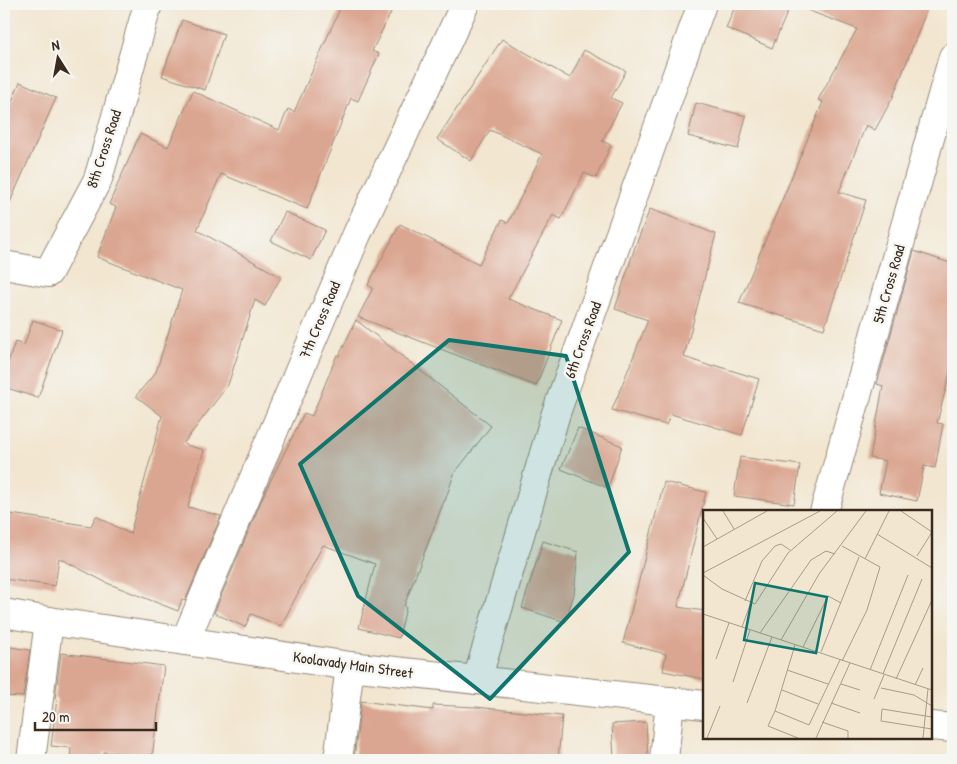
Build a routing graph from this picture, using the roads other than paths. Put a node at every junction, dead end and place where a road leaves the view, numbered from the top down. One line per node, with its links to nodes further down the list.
1 (148, 4): 5 (street, 8th Cross Road)
2 (465, 4): 9 (street, 7th Cross Road)
3 (702, 4): 11 (street, 6th Cross Road)
4 (953, 57): 6 (street, 5th Cross Road)
5 (4, 265)
6 (825, 510)
7 (4, 613): 8 (street, Koolavady Main Street)
8 (49, 622): 9 (street, Koolavady Main Street); 16 (street)
9 (185, 641): 10 (street, Koolavady Main Street)
10 (350, 666): 11 (street, Koolavady Main Street); 17 (street)
11 (477, 680): 12 (street, Koolavady Main Street)
12 (670, 701): 13 (street, Koolavady Main Street); 18 (street)
13 (703, 704)
14 (932, 726): 15 (street)
15 (953, 728)
16 (31, 760)
17 (338, 760)
18 (664, 760)

